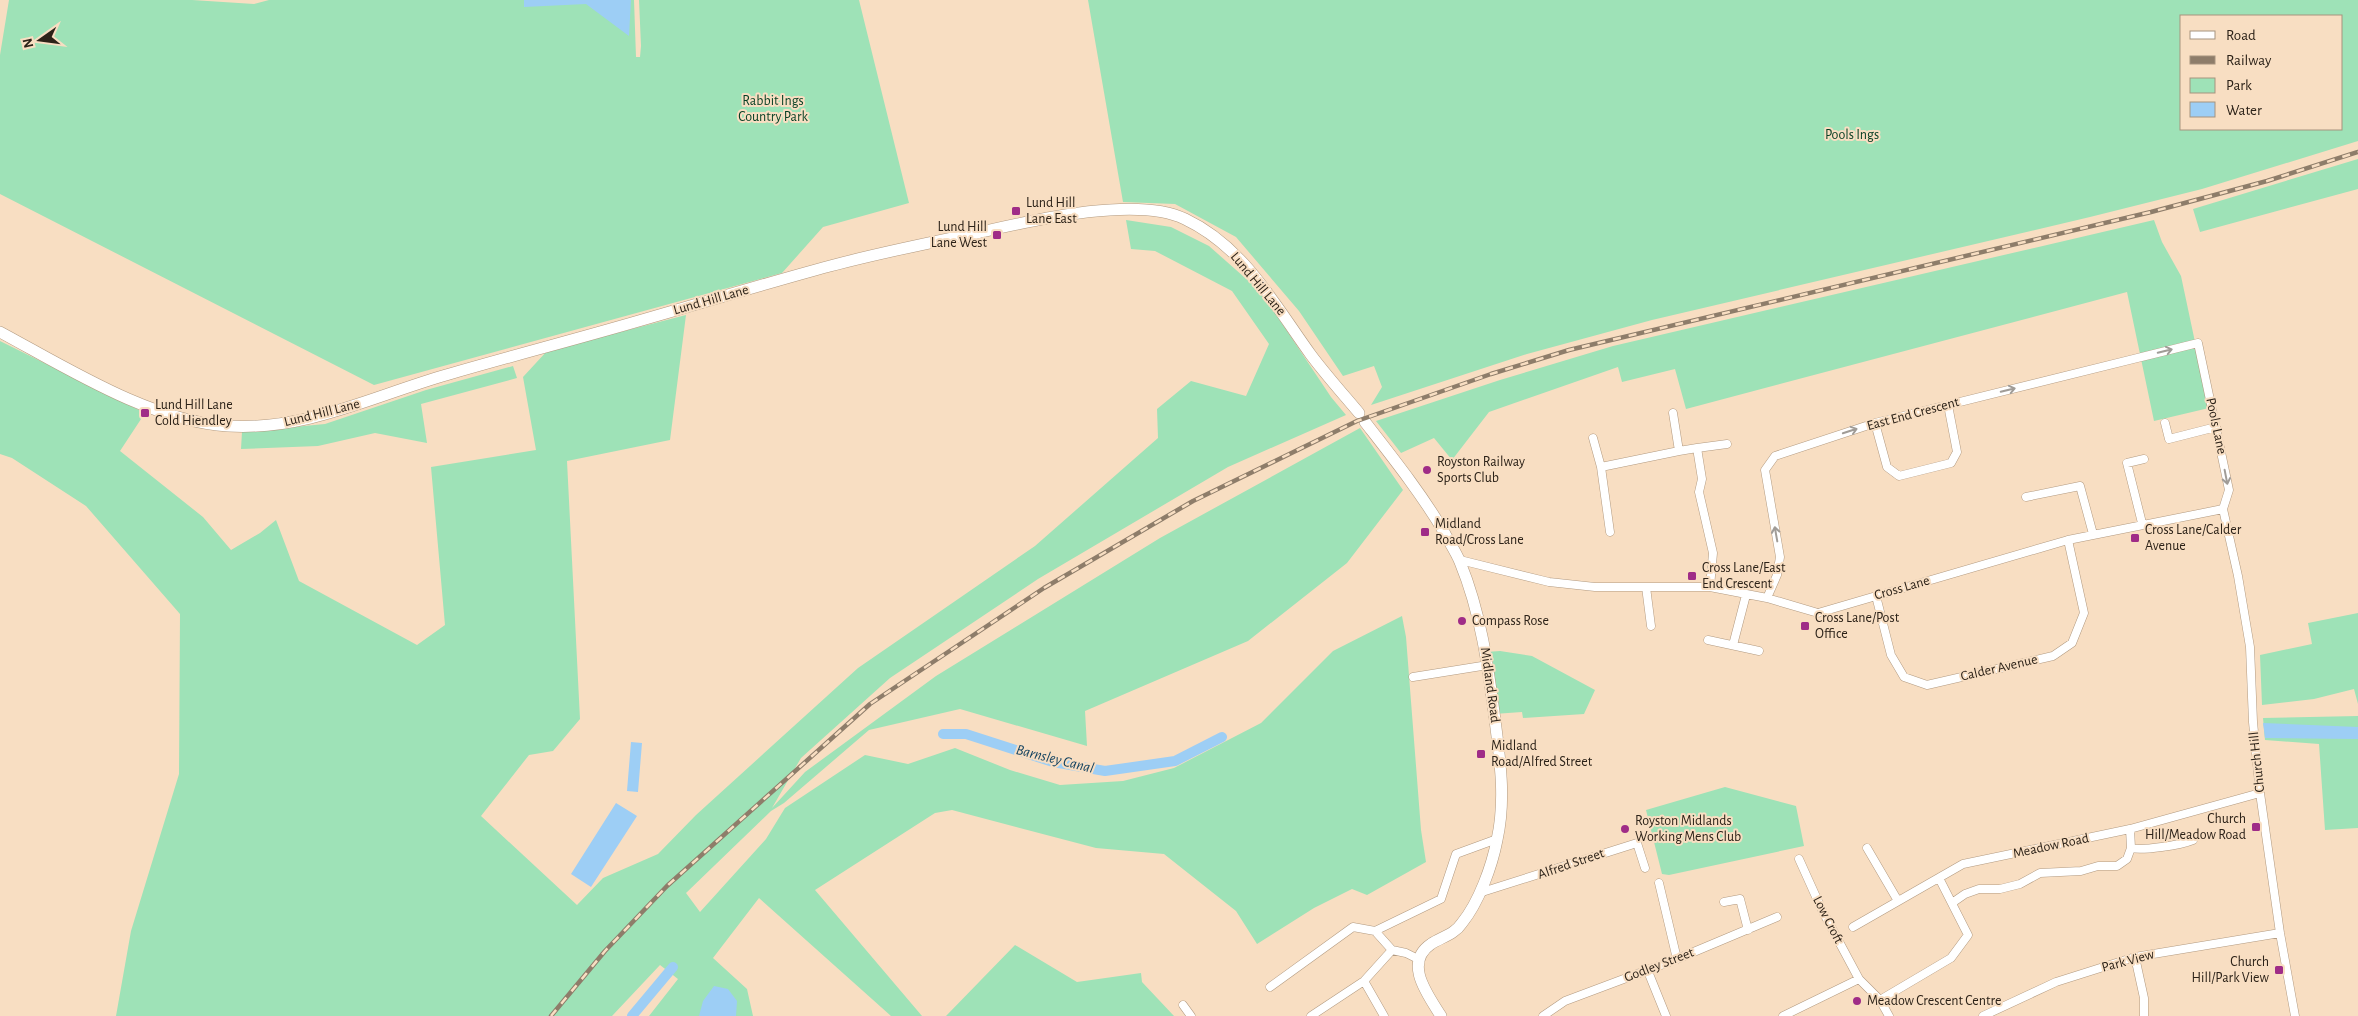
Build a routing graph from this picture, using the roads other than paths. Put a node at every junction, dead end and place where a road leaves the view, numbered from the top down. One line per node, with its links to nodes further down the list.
1 (0, 332): 20 (main road, Lund Hill Lane)
2 (2198, 343): 3 (street, East End Crescent, one-way to 2); 7 (street, Pools Lane)
3 (1948, 405): 6 (street, East End Crescent); 6 (street)
4 (1673, 412): 11 (street)
5 (2165, 423): 7 (street)
6 (1875, 424): 25 (street, East End Crescent, one-way to 6)
7 (2216, 428): 15 (street, Pools Lane, one-way to 15)
8 (1593, 438): 13 (street)
9 (1727, 444): 10 (street)
10 (1698, 448): 11 (street); 22 (street)
11 (1679, 451): 13 (street)
12 (2144, 459): 16 (street)
13 (1600, 467): 17 (street)
14 (2026, 497): 18 (street)
15 (2222, 508): 16 (street, Cross Lane); 32 (street, Church Hill)
16 (2142, 523): 18 (street, Cross Lane)
17 (1610, 532)
18 (2093, 534): 19 (street, Cross Lane)
19 (2068, 540): 24 (street, Cross Lane); 24 (street, Calder Avenue)
20 (1460, 560): 21 (street, Cross Lane); 30 (main road, Midland Road)
21 (1646, 587): 22 (street, Cross Lane); 26 (street)
22 (1710, 587): 23 (street, Cross Lane)
23 (1746, 595): 25 (street, Cross Lane); 28 (street)
24 (1876, 596): 25 (street, Cross Lane)
25 (1767, 598)
26 (1651, 626)
27 (1708, 640): 28 (street)
28 (1733, 645): 29 (street)
29 (1759, 651)
30 (1488, 665): 31 (street); 34 (main road, Midland Road)
31 (1413, 677)
32 (2260, 793): 33 (street, Meadow Road); 52 (street, Church Hill)
33 (2130, 829): 37 (street); 40 (street, Meadow Road)
34 (1497, 840): 42 (main road, Midland Road); 51 (street)
35 (2193, 840): 37 (street)
36 (1868, 848): 45 (street)
37 (2131, 848): 47 (street)
38 (1800, 859): 58 (street, Low Croft)
39 (1645, 868): 42 (street, Alfred Street)
40 (1939, 878): 45 (street, Meadow Road); 47 (street)
41 (1659, 882): 55 (street)
42 (1479, 893): 56 (main road, Midland Road)
43 (1748, 896): 44 (street)
44 (1740, 899): 46 (street); 50 (street)
45 (1898, 901): 49 (street, Meadow Road)
46 (1724, 902)
47 (1952, 902): 61 (street)
48 (1777, 917): 50 (street, Godley Street)
49 (1853, 927)
50 (1748, 930): 55 (street, Godley Street)
51 (1375, 931): 53 (street); 60 (street)
52 (2280, 933): 54 (street, Park View); 73 (street, Church Hill)
53 (1392, 950): 56 (street); 59 (street)
54 (2135, 957): 71 (street, Park View); 72 (street)
55 (1677, 959): 57 (street, Godley Street)
56 (1418, 960): 66 (main road)
57 (1647, 969): 67 (street, Godley Street); 68 (street)
58 (1859, 979): 61 (street, Low Croft); 69 (street)
59 (1364, 981): 64 (street); 65 (street)
60 (1270, 987)
61 (1880, 1000): 70 (street, Low Croft)
62 (1183, 1005): 63 (street)
63 (1191, 1016)
64 (1311, 1016)
65 (1384, 1016)
66 (1441, 1016)
67 (1542, 1016)
68 (1666, 1016)
69 (1783, 1016)
70 (1890, 1016)
71 (1983, 1016)
72 (2144, 1016)
73 (2295, 1016)

